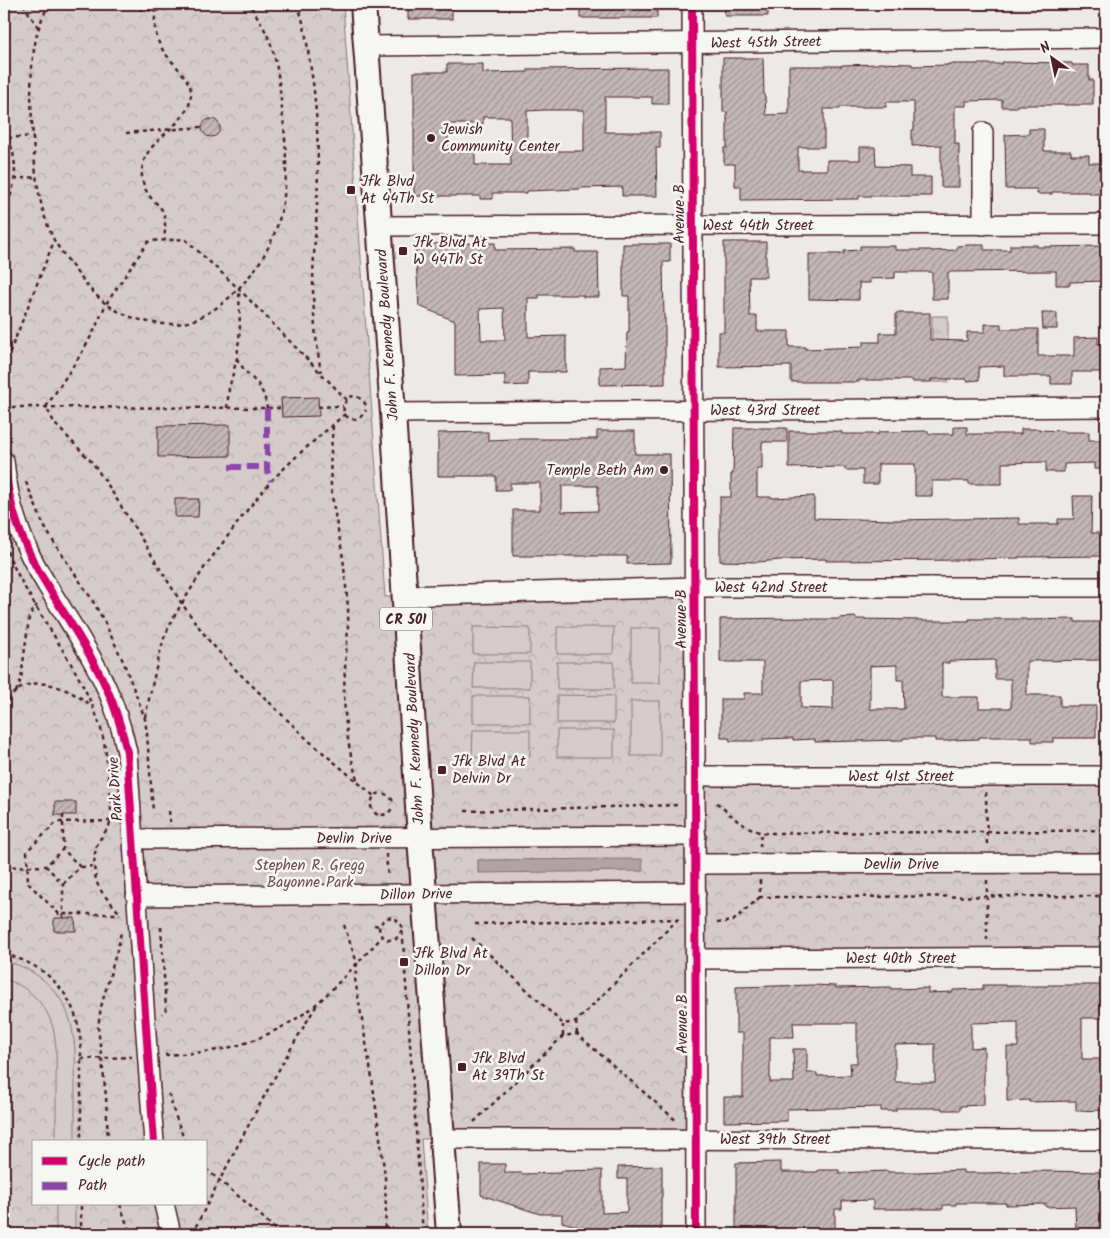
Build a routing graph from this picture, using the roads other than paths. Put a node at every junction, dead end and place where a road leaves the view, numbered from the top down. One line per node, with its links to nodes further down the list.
1 (363, 4): 5 (main road, John F. Kennedy Boulevard / CR 501)
2 (692, 4): 4 (street, Avenue B)
3 (1106, 38): 4 (street, West 45th Street)
4 (692, 43): 5 (street, West 45th Street); 9 (street, Avenue B)
5 (366, 46): 10 (main road, John F. Kennedy Boulevard / CR 501)
6 (983, 132): 7 (street)
7 (983, 224): 8 (street, West 44th Street); 9 (street, West 44th Street)
8 (1106, 224)
9 (693, 225): 10 (street, West 44th Street); 12 (street, Avenue B)
10 (379, 226): 13 (main road, John F. Kennedy Boulevard / CR 501)
11 (1106, 407): 12 (street, West 43rd Street)
12 (694, 411): 13 (street, West 43rd Street); 15 (street, Avenue B)
13 (393, 413): 17 (main road, John F. Kennedy Boulevard / CR 501)
14 (4, 461): 22 (street, Park Drive)
15 (695, 587): 16 (street, West 42nd Street); 17 (street, West 42nd Street); 18 (street, Avenue B)
16 (1106, 587)
17 (405, 596): 21 (main road, John F. Kennedy Boulevard / CR 501)
18 (696, 776): 19 (street, West 41st Street); 20 (street, Avenue B)
19 (1106, 776)
20 (696, 836): 21 (street, Devlin Drive); 24 (street, Avenue B)
21 (420, 838): 22 (street, Devlin Drive); 26 (main road, John F. Kennedy Boulevard / CR 501)
22 (132, 839): 27 (street, Park Drive)
23 (1106, 863): 24 (street, Devlin Drive)
24 (696, 864): 25 (street, Avenue B)
25 (696, 892): 26 (street, Dillon Drive); 29 (street, Avenue B)
26 (424, 894): 27 (street, Dillon Drive); 30 (main road, John F. Kennedy Boulevard / CR 501)
27 (136, 896): 32 (street, Park Drive, bridge)
28 (1106, 957): 29 (street, West 40th Street)
29 (696, 959): 31 (street, Avenue B)
30 (443, 1139): 31 (street, West 39th Street); 36 (main road, John F. Kennedy Boulevard / CR 501)
31 (696, 1139): 33 (street, West 39th Street); 37 (street, Avenue B)
32 (154, 1140)
33 (1106, 1140)
34 (165, 1206): 35 (street)
35 (172, 1234)
36 (449, 1234)
37 (696, 1234)

